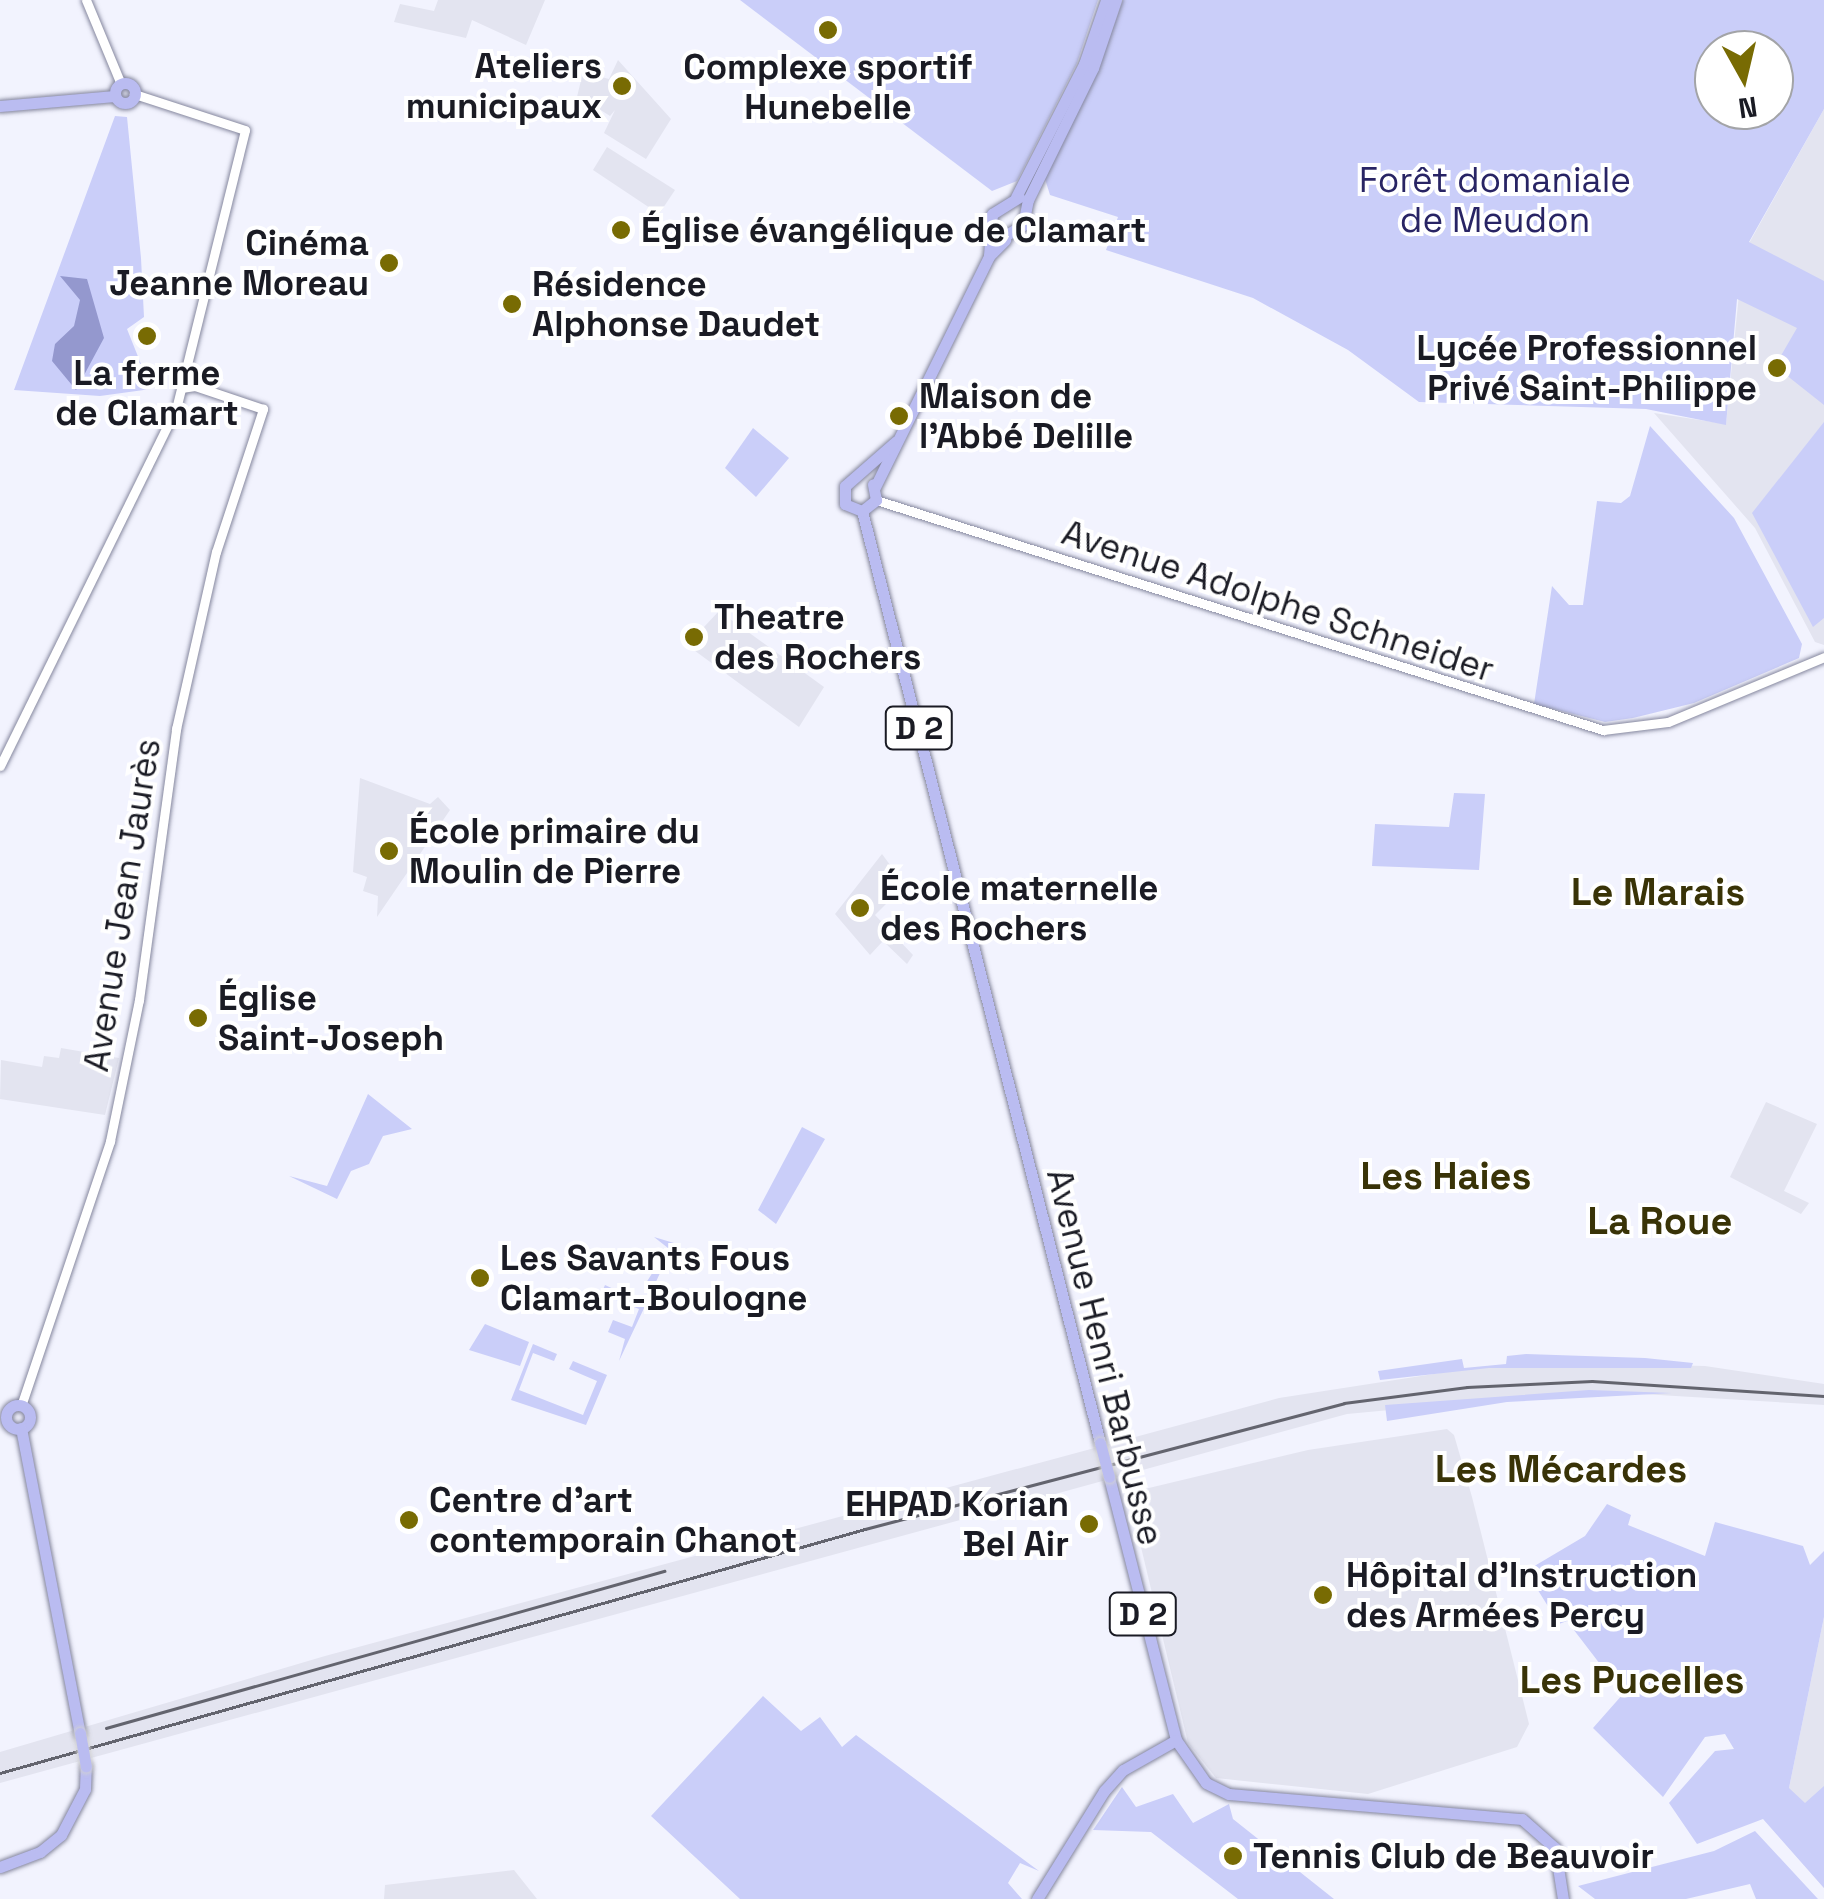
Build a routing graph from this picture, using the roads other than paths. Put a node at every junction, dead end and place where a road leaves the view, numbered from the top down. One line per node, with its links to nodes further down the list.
1 (86, 0): 4 (street)
2 (1106, 0): 7 (main road)
3 (1116, 0): 7 (main road)
4 (118, 90): 5 (main road); 6 (main road)
5 (134, 94): 11 (street)
6 (0, 106)
7 (1022, 198): 8 (main road); 9 (main road)
8 (991, 234): 9 (main road); 10 (main road)
9 (1005, 240): 10 (main road)
10 (989, 256): 12 (main road)
11 (181, 388): 17 (street); 18 (street, Avenue Jean Jaurès)
12 (904, 434): 13 (main road); 14 (main road)
13 (855, 478): 14 (main road); 15 (main road, Avenue Henri Barbusse)
14 (876, 494): 15 (main road); 16 (street, Avenue Adolphe Schneider)
15 (862, 512): 21 (main road, Avenue Henri Barbusse / D 2, bridge)
16 (1824, 657)
17 (0, 766)
18 (22, 1406): 19 (main road); 20 (main road)
19 (3, 1420): 20 (main road)
20 (21, 1428): 22 (main road, bridge)
21 (1176, 1740): 23 (main road); 24 (main road, Avenue Henri Barbusse / D 2)
22 (0, 1868)
23 (1037, 1899)
24 (1565, 1899)

